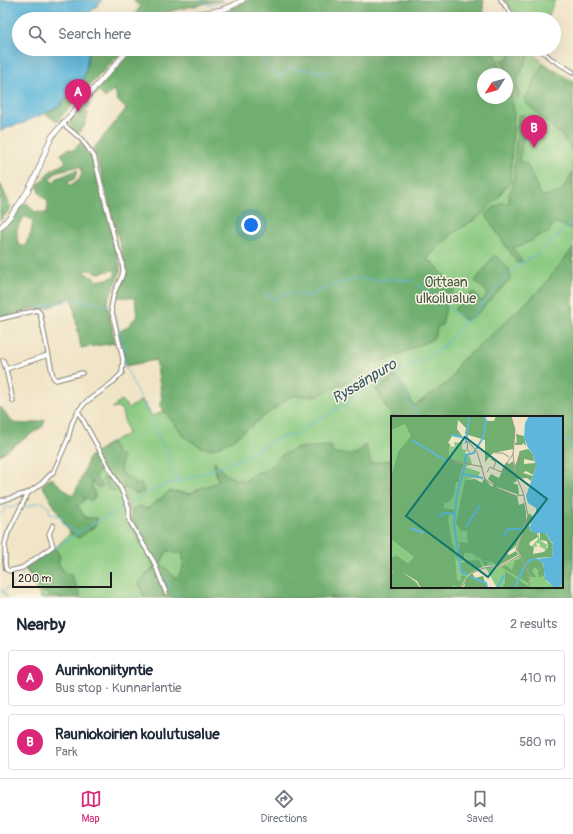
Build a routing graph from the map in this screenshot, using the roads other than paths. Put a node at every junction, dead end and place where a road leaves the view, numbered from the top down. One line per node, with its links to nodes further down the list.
1 (243, 0): 3 (main road)
2 (501, 0): 4 (street)
3 (211, 12)
4 (510, 12)
5 (123, 56): 8 (main road)
6 (548, 56): 7 (street)
7 (573, 72)
8 (62, 123): 9 (main road); 16 (street)
9 (0, 228)
10 (0, 320): 11 (street)
11 (48, 355): 13 (street); 14 (street)
12 (3, 360): 13 (street)
13 (6, 369): 15 (street)
14 (82, 373)
15 (13, 401)
16 (78, 411): 17 (street); 20 (street)
17 (28, 494): 18 (street); 19 (street)
18 (0, 501)
19 (53, 525)
20 (166, 593)

